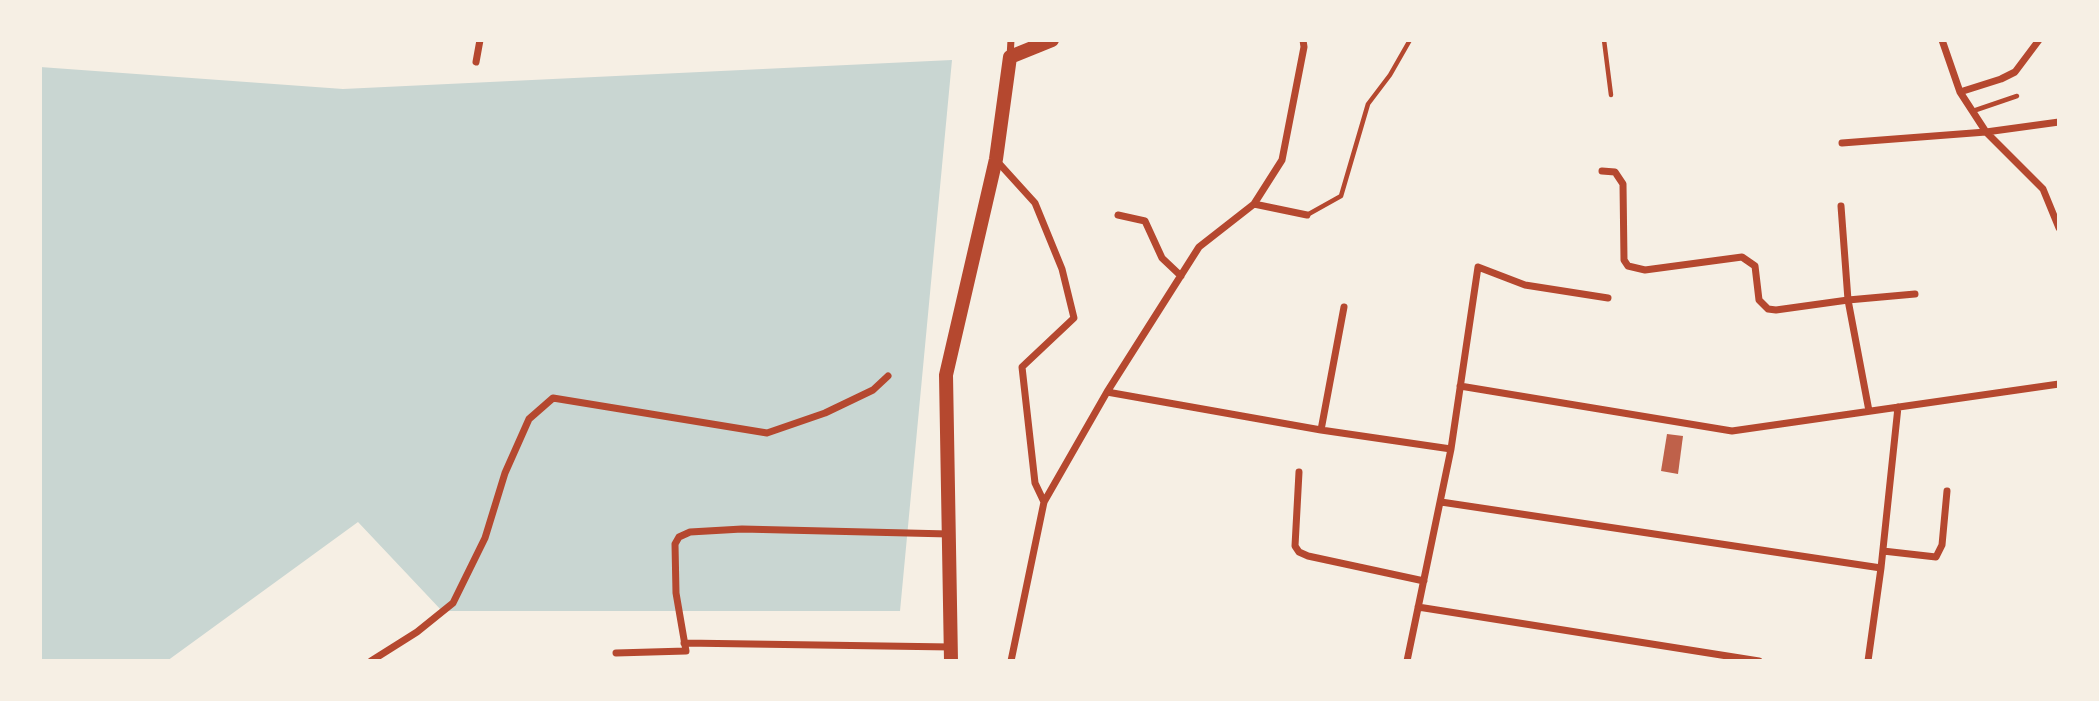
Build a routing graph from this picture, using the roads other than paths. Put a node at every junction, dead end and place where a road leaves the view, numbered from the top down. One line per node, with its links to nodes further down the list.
1 (480, 40): 10 (street)
2 (1011, 40): 9 (street)
3 (1052, 40): 9 (main road)
4 (1303, 40): 20 (street)
5 (1410, 40): 24 (lane)
6 (1604, 40): 12 (lane)
7 (1942, 40): 11 (street)
8 (2039, 40): 11 (street)
9 (1010, 57): 18 (main road)
10 (477, 62)
11 (1960, 92): 14 (street)
12 (1611, 96)
13 (2017, 96): 14 (lane)
14 (1972, 111): 16 (street)
15 (2059, 122): 16 (street)
16 (1986, 132): 17 (street); 22 (street)
17 (1842, 143)
18 (996, 159): 41 (street); 43 (main road)
19 (1602, 171): 29 (street)
20 (1254, 204): 24 (street); 26 (street)
21 (1840, 206): 29 (street)
22 (2056, 214): 25 (street)
23 (1118, 215): 26 (street)
24 (1307, 215)
25 (2059, 228)
26 (1181, 275): 34 (street)
27 (1915, 294): 29 (street)
28 (1608, 298): 33 (street)
29 (1848, 300): 36 (street)
30 (1344, 307): 37 (street)
31 (888, 376): 51 (street)
32 (2059, 384): 35 (street)
33 (1460, 386): 36 (street); 38 (street)
34 (1107, 392): 37 (street); 41 (street)
35 (1898, 407): 36 (street); 44 (street)
36 (1869, 411)
37 (1321, 430): 38 (street)
38 (1451, 449): 42 (street)
39 (1299, 472): 46 (street)
40 (1947, 491): 44 (street)
41 (1044, 502): 52 (street)
42 (1441, 502): 45 (street); 46 (street)
43 (949, 534): 48 (street); 50 (main road)
44 (1883, 551): 45 (street)
45 (1881, 569): 55 (street)
46 (1424, 581): 47 (street)
47 (1418, 607): 53 (street); 54 (street)
48 (684, 643): 49 (street); 50 (street)
49 (616, 653)
50 (951, 654)
51 (371, 661)
52 (1011, 661)
53 (1406, 661)
54 (1759, 661)
55 (1868, 661)

